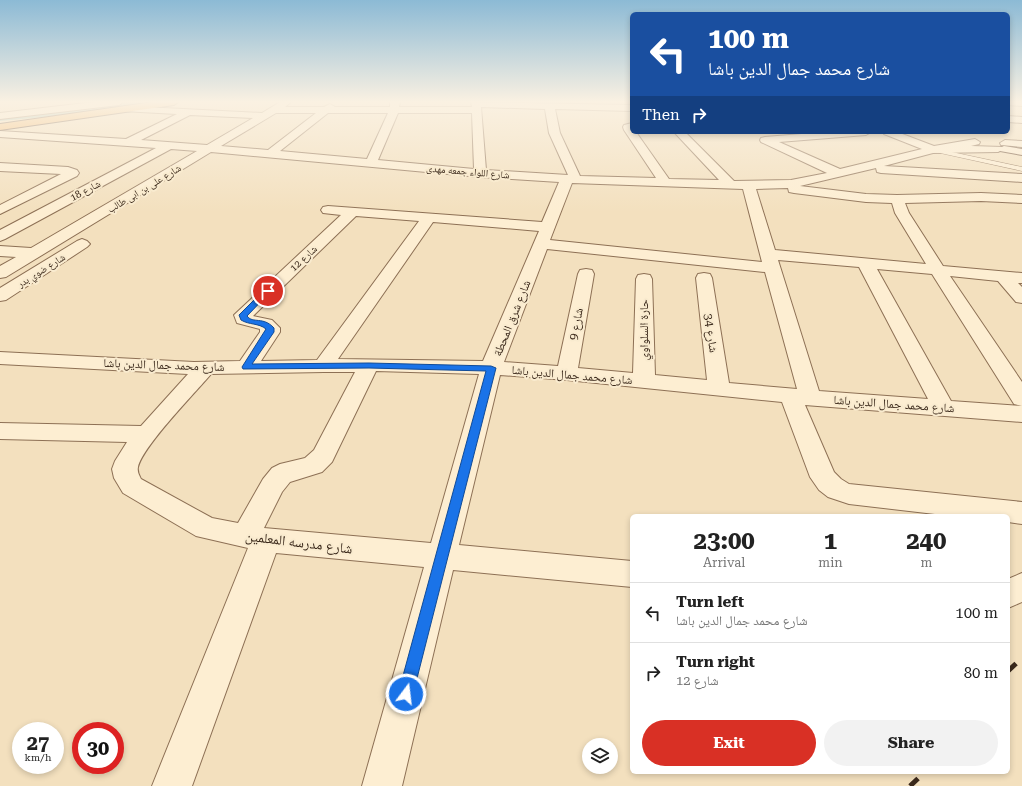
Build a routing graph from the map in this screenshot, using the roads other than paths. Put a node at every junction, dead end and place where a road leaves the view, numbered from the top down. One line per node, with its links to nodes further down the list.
1 (51, 139): 2 (street, شارع اللواء جمعه مهدى)
2 (55, 139): 16 (street, شارع اللواء جمعه مهدى); 20 (street)
3 (135, 139): 16 (street)
4 (226, 139): 21 (street, شارع على بن ابى طالب)
5 (289, 139): 24 (street)
6 (382, 139): 26 (street)
7 (478, 139): 29 (street)
8 (558, 139): 34 (street)
9 (635, 139): 32 (street)
10 (686, 139): 30 (street)
11 (781, 139): 15 (street)
12 (904, 139): 22 (street)
13 (974, 139): 22 (street, شارع اللواء جمعه مهدى)
14 (977, 139): 17 (street)
15 (765, 140): 31 (street)
16 (128, 142): 18 (street, شارع اللواء جمعه مهدى)
17 (1001, 144): 19 (street); 22 (street, شارع اللواء جمعه مهدى); 23 (street)
18 (171, 145): 21 (street, شارع اللواء جمعه مهدى); 37 (street, شارع 18)
19 (1022, 145)
20 (34, 147)
21 (211, 148): 24 (street, شارع اللواء جمعه مهدى); 38 (street, شارع على بن ابى طالب)
22 (932, 150): 27 (street, شارع اللواء جمعه مهدى); 28 (lane)
23 (1022, 152)
24 (271, 153): 26 (street, شارع اللواء جمعه مهدى)
25 (2, 161): 41 (street)
26 (372, 162): 29 (street, شارع اللواء جمعه مهدى)
27 (859, 167): 31 (street, شارع اللواء جمعه مهدى); 33 (street)
28 (1022, 169)
29 (480, 173): 34 (street, شارع اللواء جمعه مهدى)
30 (720, 173): 32 (street); 35 (street)
31 (838, 173): 36 (street, شارع اللواء جمعه مهدى)
32 (662, 178): 34 (street, شارع اللواء جمعه مهدى); 35 (street, شارع اللواء جمعه مهدى)
33 (1022, 178)
34 (571, 180): 45 (street, شارع شرق المحطة)
35 (740, 185): 36 (street, شارع اللواء جمعه مهدى); 50 (street)
36 (772, 185): 39 (street)
37 (92, 186): 38 (street); 46 (street, شارع 18)
38 (141, 189): 49 (street, شارع على بن ابى طالب)
39 (897, 199): 40 (street); 52 (street)
40 (1022, 199)
41 (0, 210)
42 (328, 210): 43 (street)
43 (353, 212): 44 (street); 64 (street, شارع 12)
44 (429, 218): 45 (street); 63 (street)
45 (545, 235): 50 (street); 66 (street, شارع شرق المحطة)
46 (0, 236)
47 (82, 244): 59 (street, شارع ضوي بدر)
48 (0, 251): 49 (street)
49 (34, 252): 53 (street, شارع على بن ابى طالب)
50 (770, 261): 51 (street); 70 (street)
51 (865, 263): 52 (street); 72 (street)
52 (939, 271): 55 (street); 71 (street)
53 (0, 273)
54 (586, 274): 67 (street, شارع 9)
55 (1004, 277): 57 (street); 60 (street)
56 (704, 278): 69 (street, شارع 34)
57 (1022, 278)
58 (644, 279): 68 (street, حارة السلواوي)
59 (0, 296)
60 (1022, 298)
61 (0, 358): 65 (street, شارع محمد جمال الدين باشا)
62 (369, 365): 63 (street, شارع محمد جمال الدين باشا); 66 (street, شارع محمد جمال الدين باشا); 77 (street)
63 (323, 366): 64 (street, شارع محمد جمال الدين باشا)
64 (246, 367): 65 (street, شارع محمد جمال الدين باشا)
65 (205, 368): 75 (street, شارع مدرسه المعلمين)
66 (491, 368): 67 (street, شارع محمد جمال الدين باشا); 78 (street, شارع شرق المحطة)
67 (567, 373): 68 (street, شارع محمد جمال الدين باشا)
68 (644, 381): 69 (street, شارع محمد جمال الدين باشا)
69 (719, 389): 70 (street, شارع محمد جمال الدين باشا)
70 (801, 398): 72 (street, شارع محمد جمال الدين باشا); 76 (street)
71 (1022, 399)
72 (944, 408): 73 (street, شارع محمد جمال الدين باشا)
73 (1022, 414)
74 (0, 431): 75 (street)
75 (147, 434): 77 (street, شارع مدرسه المعلمين)
76 (1022, 513)
77 (255, 538): 78 (street, شارع مدرسه المعلمين); 82 (street)
78 (442, 556): 79 (street, شارع مدرسه المعلمين); 83 (street, شارع شرق المحطة)
79 (630, 574)
80 (1022, 587): 81 (street)
81 (1010, 593)
82 (172, 786)
83 (382, 786)

